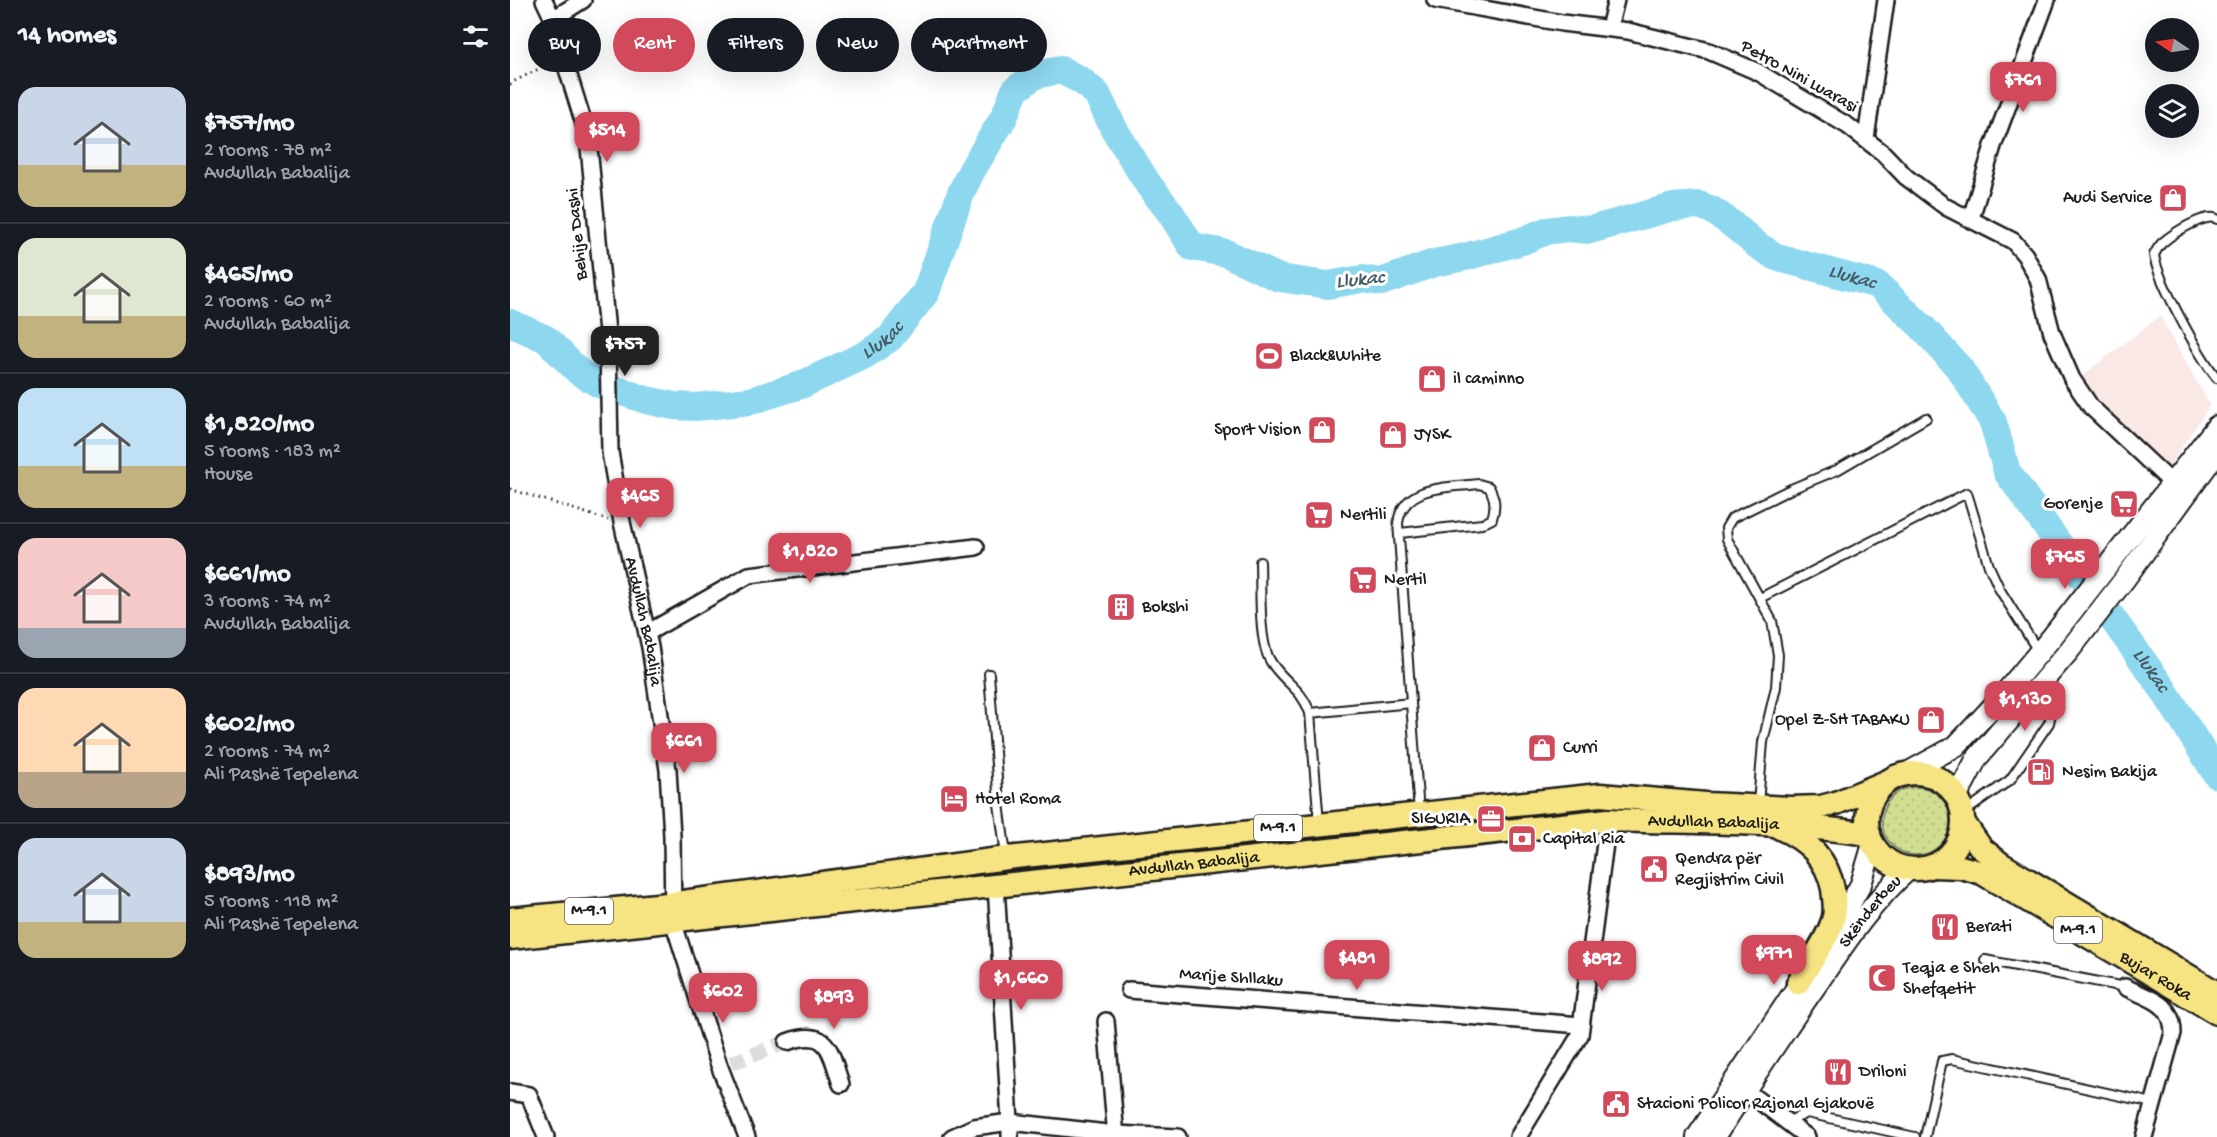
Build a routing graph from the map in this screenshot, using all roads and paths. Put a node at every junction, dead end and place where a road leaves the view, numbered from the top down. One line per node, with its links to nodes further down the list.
1 (543, 0): 8 (street, Behije Dashi)
2 (583, 0): 9 (street)
3 (1435, 0): 7 (street, Petro Nini Luarasi)
4 (1616, 0): 10 (street)
5 (1886, 0): 14 (street, Petro Nini Luarasi)
6 (2047, 0): 15 (street)
7 (1502, 6): 10 (street, Petro Nini Luarasi)
8 (552, 18)
9 (555, 18)
10 (1610, 28): 14 (street, Petro Nini Luarasi)
11 (532, 72): 13 (path)
12 (568, 72): 18 (street, Behije Dashi)
13 (510, 86)
14 (1866, 138): 15 (street, Petro Nini Luarasi)
15 (1971, 218): 22 (street, Petro Nini Luarasi)
16 (2217, 219): 17 (lane)
17 (2217, 378)
18 (609, 412): 24 (street, Avdullah Babalija)
19 (1926, 418): 28 (lane)
20 (2217, 426): 22 (main road)
21 (2217, 452): 32 (main road)
22 (2173, 484): 30 (main road)
23 (510, 489): 24 (path)
24 (622, 522): 29 (street, Avdullah Babalija)
25 (1400, 533): 25 (lane); 33 (lane)
26 (976, 547): 29 (street)
27 (1260, 562): 34 (lane)
28 (1760, 598): 30 (lane); 37 (lane)
29 (647, 633): 48 (street, Avdullah Babalija)
30 (2045, 645): 35 (main road)
31 (989, 674): 44 (lane)
32 (2039, 688): 38 (main road); 38 (lane)
33 (1411, 703): 34 (lane); 39 (lane)
34 (1310, 713): 41 (lane)
35 (1907, 773): 36 (main road, M-9.1); 38 (main road, M-9.1)
36 (1886, 782): 37 (main road, Avdullah Babalija / M-9.1); 43 (main road)
37 (1758, 806): 39 (main road, Avdullah Babalija / M-9.1)
38 (1962, 811): 45 (main road); 55 (main road, Bujar Roka / M-9.1)
39 (1419, 813): 41 (main road, Avdullah Babalija / M-9.1)
40 (1608, 820): 42 (main road, Avdullah Babalija / M-9.1); 47 (main road, Avdullah Babalija / M-9.1); 58 (street)
41 (1319, 824): 44 (main road, Avdullah Babalija / M-9.1)
42 (1773, 825): 43 (main road, Avdullah Babalija / M-9.1); 52 (main road)
43 (1871, 839): 46 (main road); 52 (main road, Skënderbeu)
44 (1007, 858): 48 (main road, Avdullah Babalija / M-9.1)
45 (1933, 866): 46 (main road, M-9.1); 56 (main road, Bujar Roka / M-9.1)
46 (1909, 869): 61 (main road, Skënderbeu)
47 (996, 885): 48 (main road, Avdullah Babalija / M-9.1); 65 (street)
48 (669, 913): 49 (main road, M-9.1); 50 (main road, M-9.1); 68 (street)
49 (510, 919)
50 (510, 938)
51 (1985, 960): 53 (lane)
52 (1798, 983): 61 (main road, Skënderbeu)
53 (2125, 987): 63 (street)
54 (1129, 990): 58 (street, Marije Shllaku)
55 (2217, 993)
56 (2217, 1013)
57 (1106, 1021): 66 (street)
58 (1581, 1025): 71 (street)
59 (787, 1042): 60 (street)
60 (841, 1084)
61 (1739, 1085): 64 (street); 72 (main road, Skënderbeu); 73 (main road, Skënderbeu)
62 (510, 1092): 67 (street)
63 (2153, 1103): 76 (lane); 77 (street)
64 (1787, 1122): 74 (street); 75 (lane)
65 (1010, 1129): 66 (street); 69 (street)
66 (1116, 1135): 70 (street)
67 (546, 1137)
68 (747, 1137)
69 (952, 1137)
70 (1178, 1137)
71 (1518, 1137)
72 (1697, 1137)
73 (1715, 1137)
74 (1807, 1137)
75 (1915, 1137)
76 (1925, 1137)
77 (2144, 1137)

